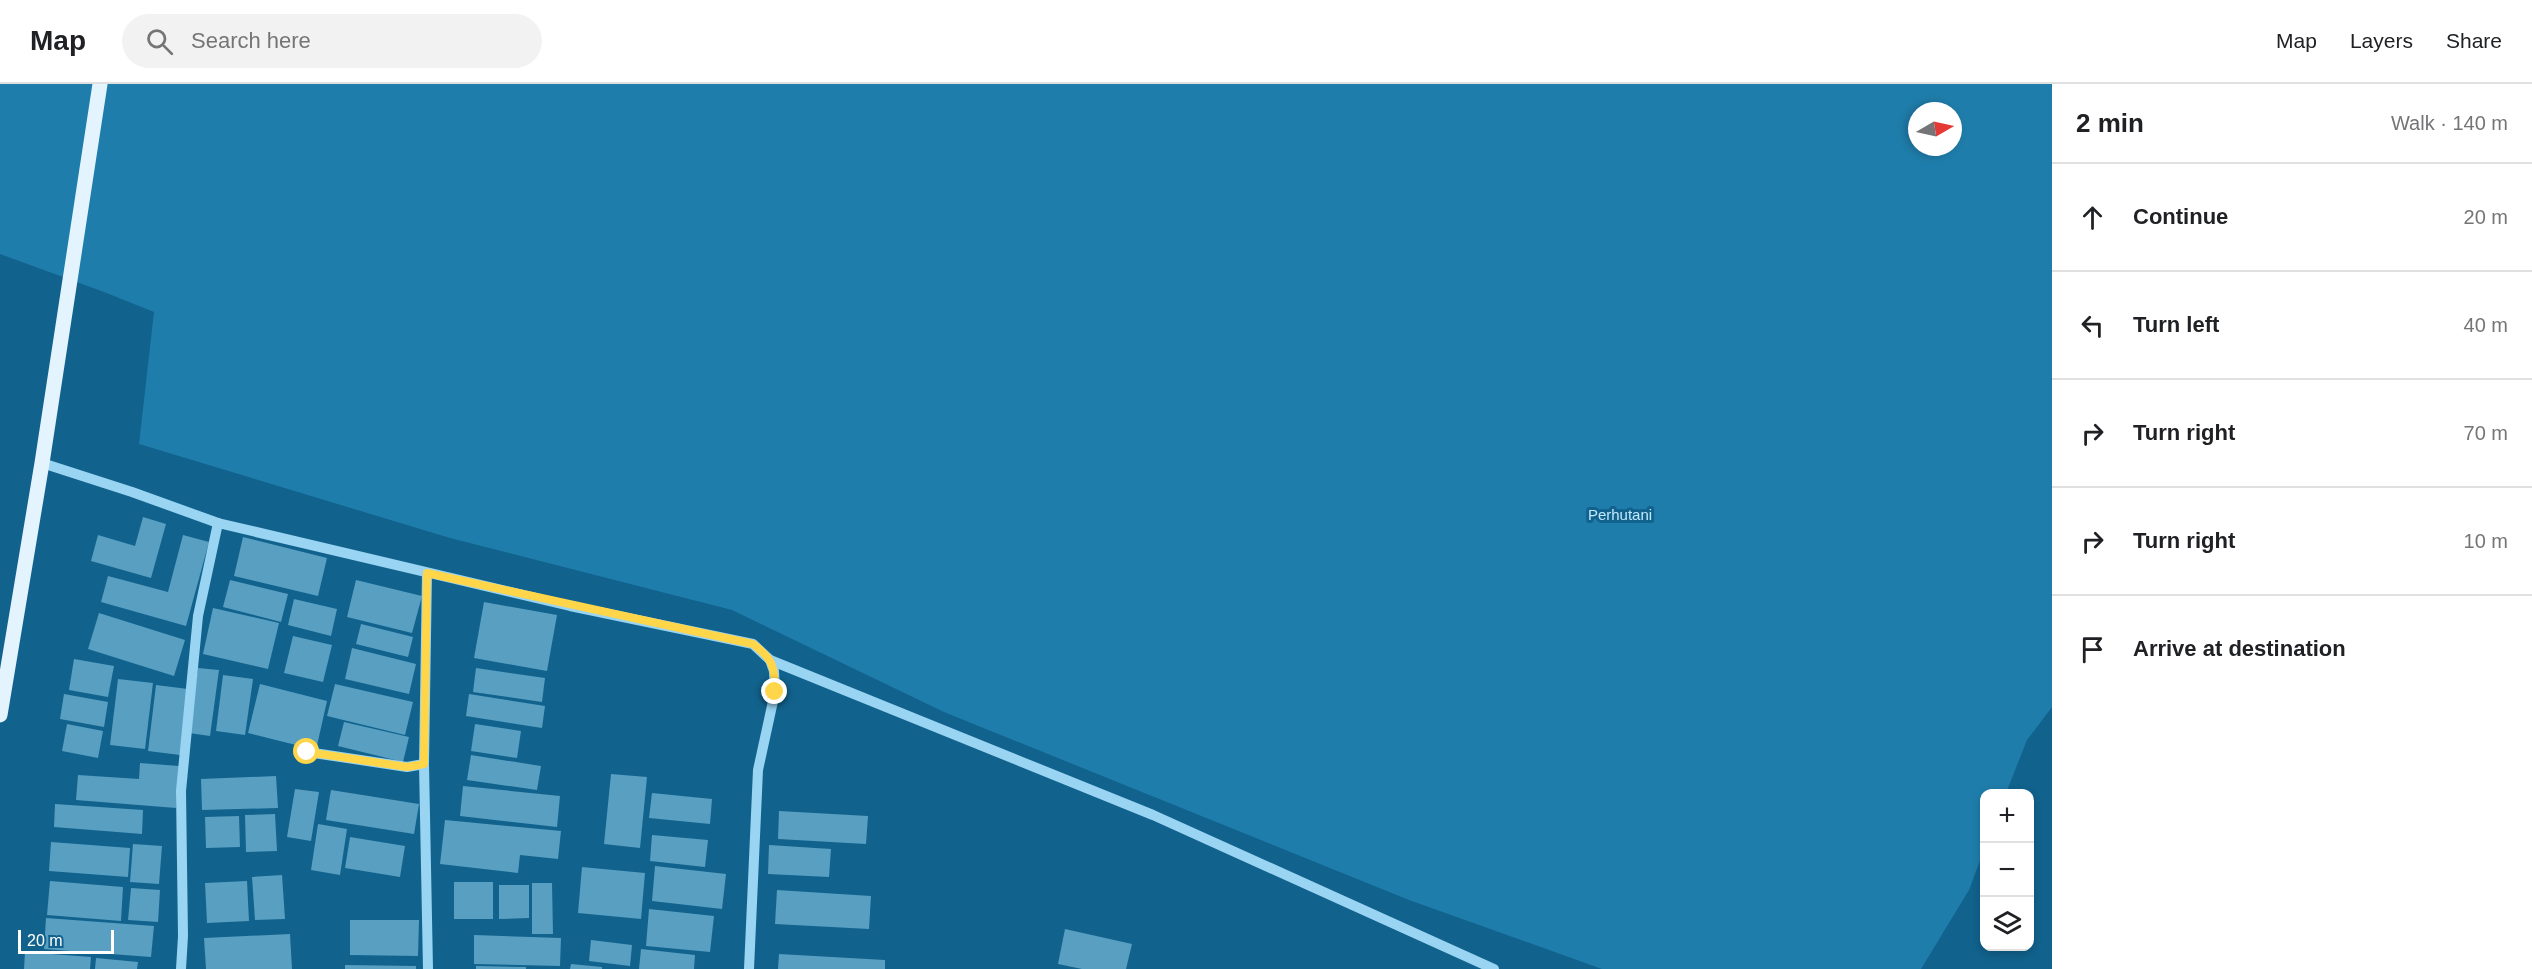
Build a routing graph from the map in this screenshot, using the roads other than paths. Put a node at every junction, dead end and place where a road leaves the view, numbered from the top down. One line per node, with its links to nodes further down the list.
1 (100, 84): 2 (main road)
2 (42, 463): 3 (street); 6 (main road)
3 (218, 523): 4 (street); 9 (street)
4 (427, 573): 5 (street); 8 (street)
5 (771, 660): 11 (street); 12 (street)
6 (0, 715)
7 (307, 752): 8 (street)
8 (424, 764): 10 (street)
9 (181, 969)
10 (428, 969)
11 (749, 969)
12 (1494, 969)

